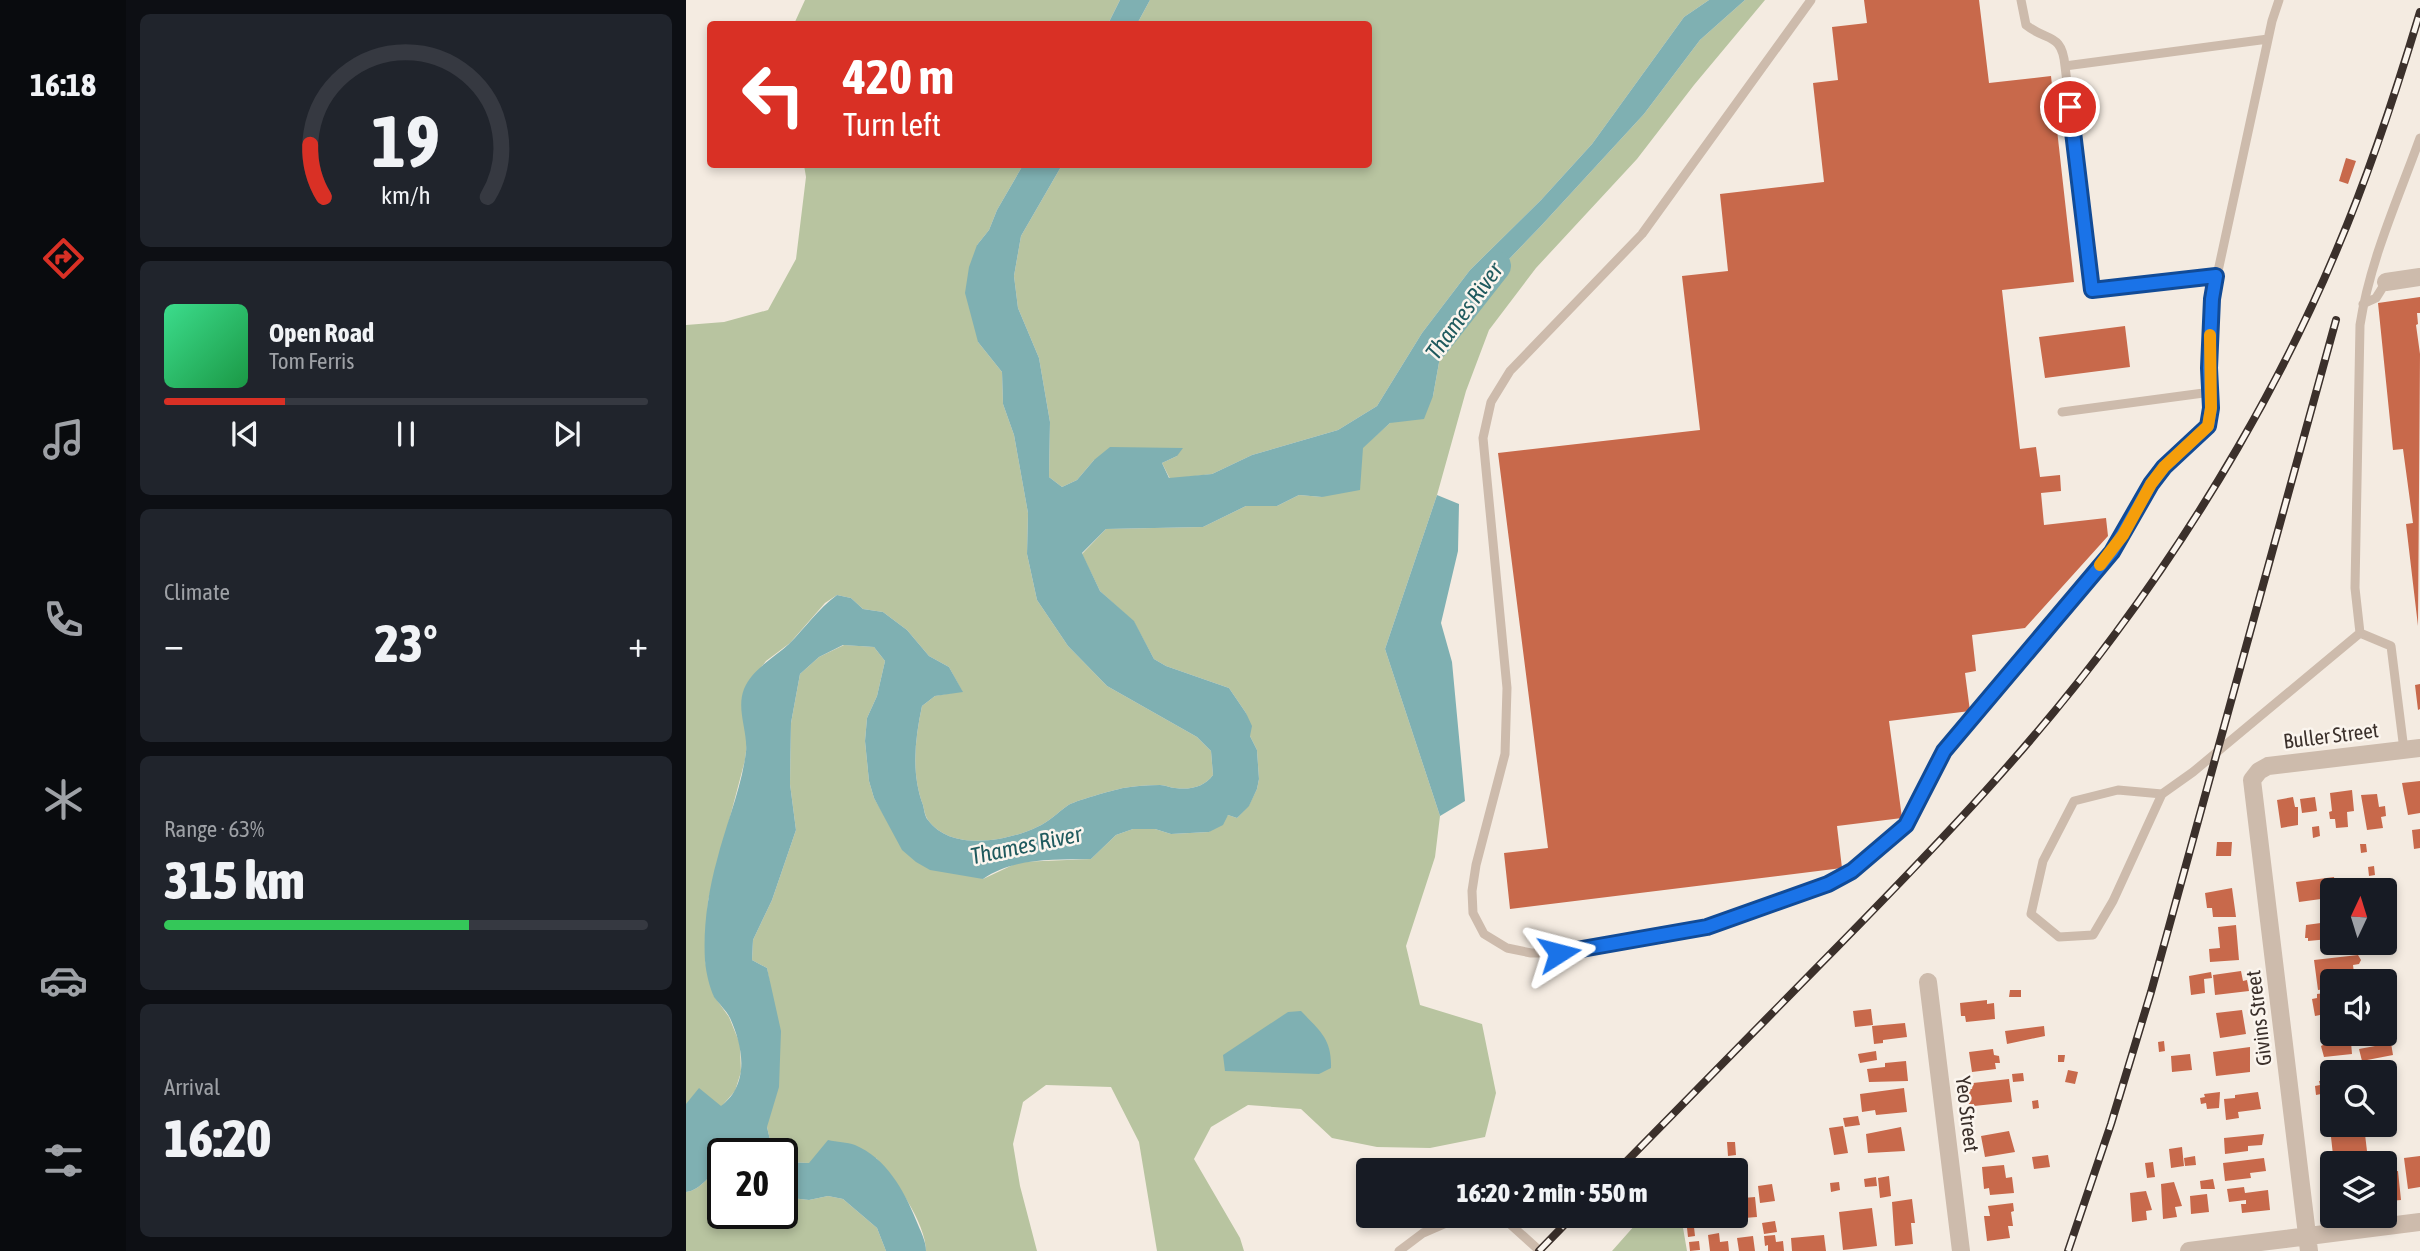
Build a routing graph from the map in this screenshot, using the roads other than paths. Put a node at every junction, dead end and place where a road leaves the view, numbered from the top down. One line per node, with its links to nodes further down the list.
1 (1811, 0): 11 (lane)
2 (2021, 0): 5 (lane)
3 (2279, 0): 4 (lane)
4 (2268, 39): 5 (lane); 7 (lane)
5 (2065, 66): 7 (lane)
6 (2420, 138): 10 (lane)
7 (2216, 276): 11 (lane)
8 (2420, 277): 9 (street)
9 (2386, 282): 10 (lane)
10 (2363, 304): 13 (lane)
11 (2211, 392): 12 (lane)
12 (2062, 412)
13 (2360, 633): 14 (lane); 16 (lane)
14 (2412, 749): 15 (street, Buller Street)
15 (2252, 780): 21 (street, Givins Street)
16 (2162, 794): 16 (lane)
17 (1928, 982): 24 (street, Yeo Street)
18 (2420, 1222): 21 (street)
19 (1434, 1228): 22 (lane)
20 (1514, 1228): 23 (lane)
21 (2308, 1243): 25 (street)
22 (1399, 1251)
23 (1540, 1251)
24 (1961, 1251)
25 (2189, 1251)

